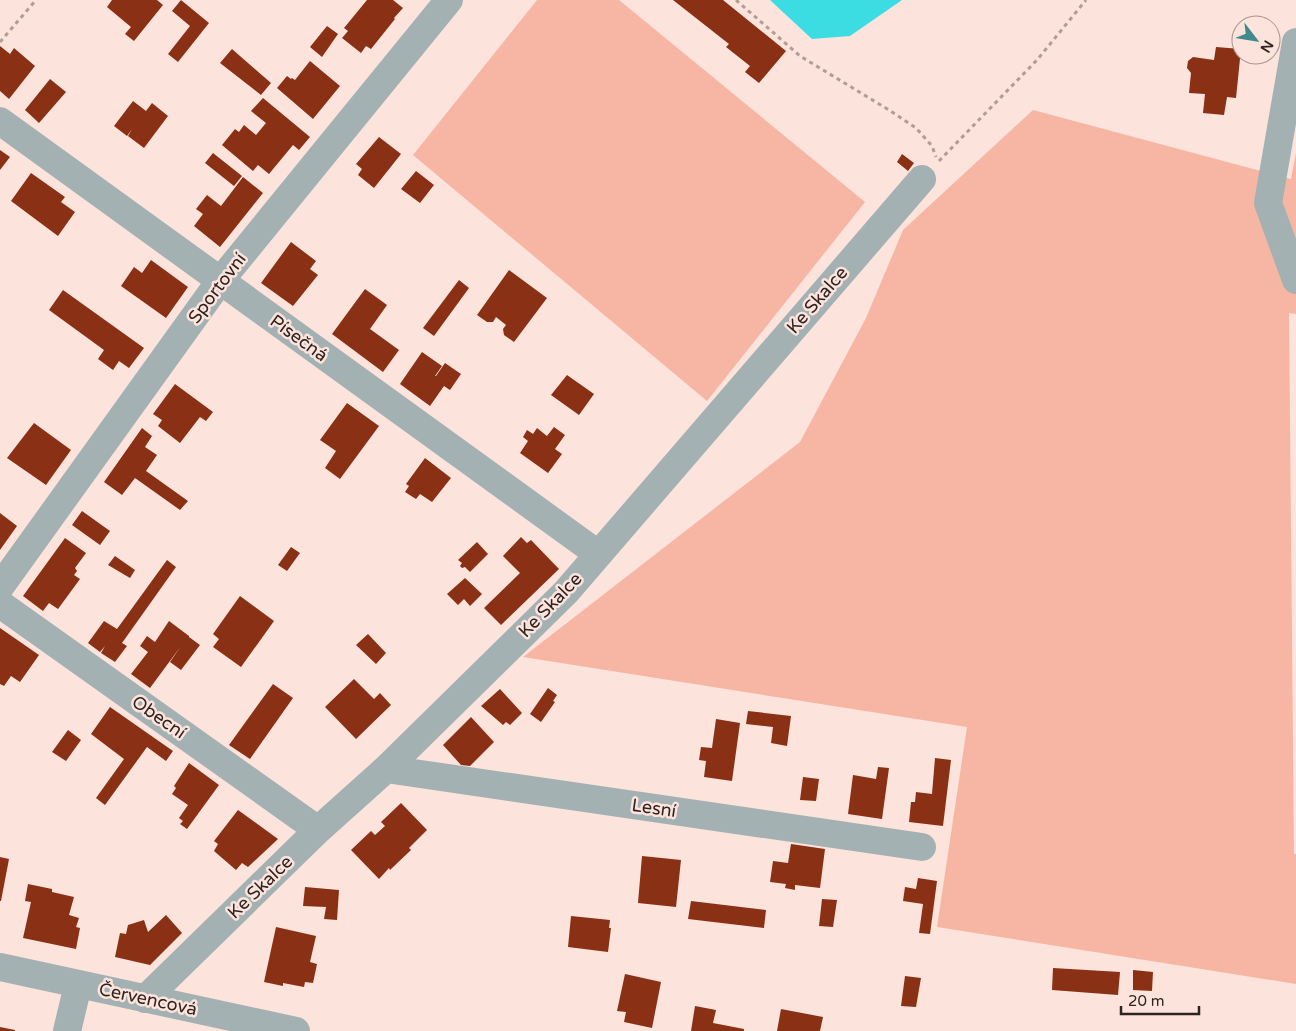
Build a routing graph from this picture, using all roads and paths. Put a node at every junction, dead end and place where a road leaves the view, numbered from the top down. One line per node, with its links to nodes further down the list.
1 (36, 0): 5 (path)
2 (449, 0): 10 (street, Sportovní)
3 (736, 0): 4 (path)
4 (1086, 0)
5 (0, 42)
6 (1296, 42): 9 (street)
7 (0, 121): 10 (street, Písečná)
8 (922, 179): 11 (street, Ke Skalce)
9 (1296, 280)
10 (220, 281): 11 (street, Písečná); 12 (street, Sportovní)
11 (598, 554): 14 (street, Ke Skalce)
12 (0, 586)
13 (0, 604): 15 (street, Obecní)
14 (386, 770): 15 (street, Ke Skalce); 16 (street, Lesní)
15 (318, 830): 19 (street, Ke Skalce)
16 (922, 847)
17 (0, 967): 18 (street, Červencová)
18 (78, 985): 19 (street, Červencová); 20 (street)
19 (145, 999): 21 (street, Červencová)
20 (67, 1031)
21 (296, 1031)

